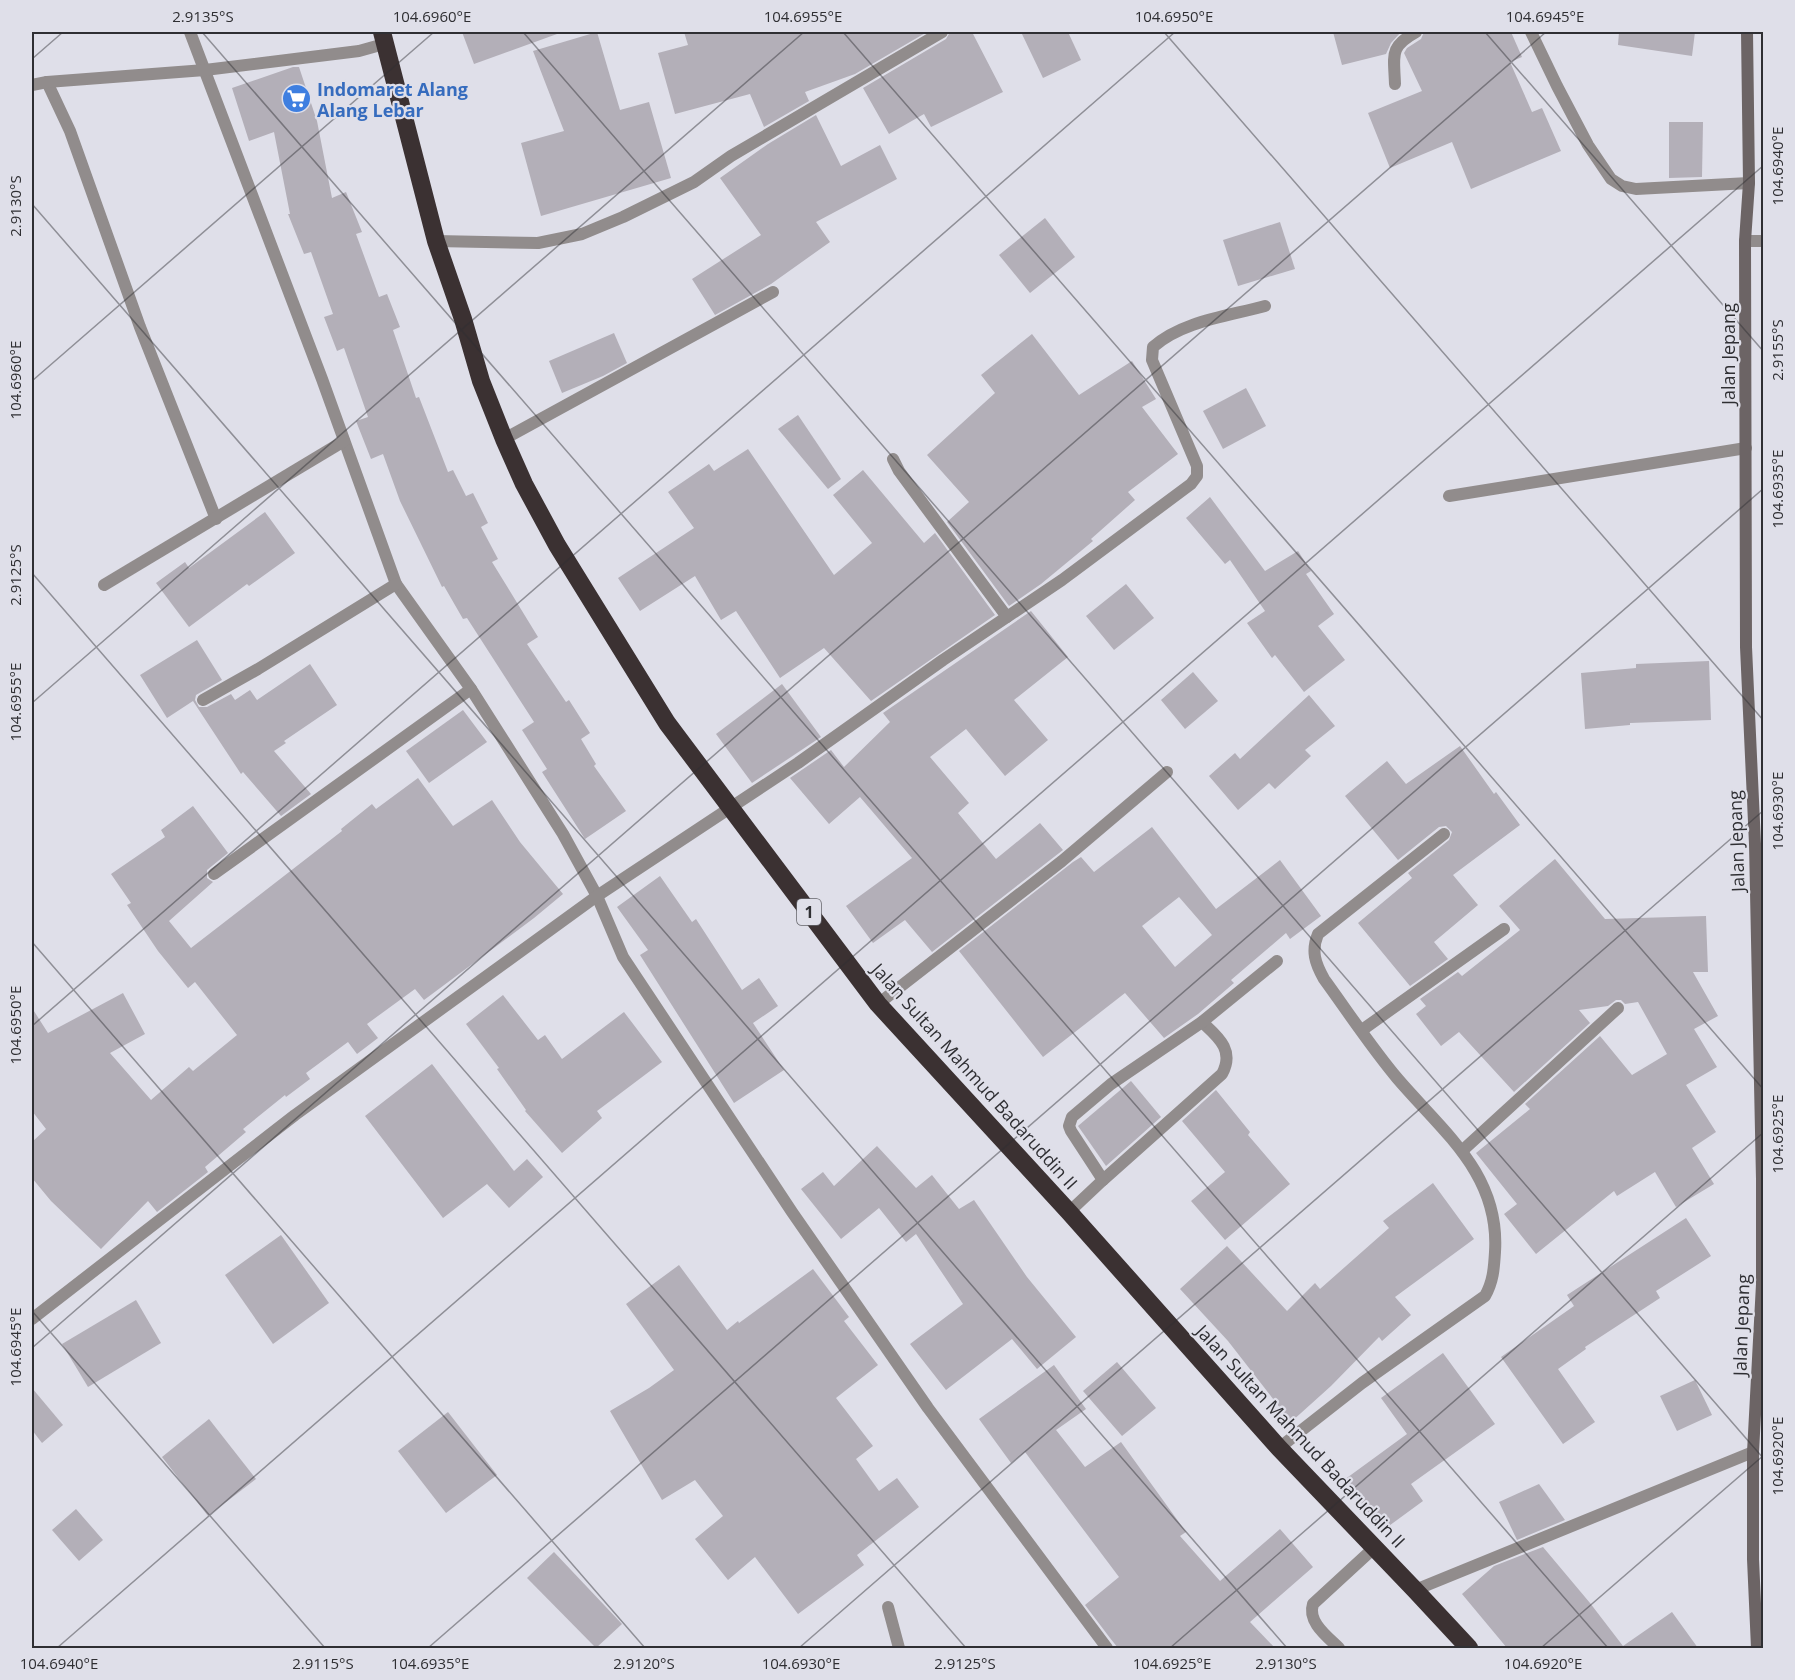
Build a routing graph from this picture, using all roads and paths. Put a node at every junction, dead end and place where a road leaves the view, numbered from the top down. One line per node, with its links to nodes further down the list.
1 (190, 32): 7 (street)
2 (942, 32): 12 (street)
3 (1416, 32): 9 (street)
4 (1531, 32): 11 (street)
5 (1747, 32): 11 (street, Jalan Jepang)
6 (383, 38): 7 (street); 12 (highway, Jalan Sultan Mahmud Badaruddin II / 1)
7 (205, 70): 8 (street); 18 (street)
8 (47, 82): 10 (street); 22 (street)
9 (1395, 84)
10 (32, 85)
11 (1749, 183): 13 (street, Jalan Jepang)
12 (436, 241): 17 (highway, Jalan Sultan Mahmud Badaruddin II / 1)
13 (1745, 241): 14 (street); 19 (street, Jalan Jepang)
14 (1764, 241)
15 (773, 292): 17 (street)
16 (1265, 306): 25 (street)
17 (504, 439): 29 (highway, Jalan Sultan Mahmud Badaruddin II / 1)
18 (344, 441): 22 (street); 23 (street)
19 (1746, 448): 21 (street); 31 (street, Jalan Jepang)
20 (893, 459): 25 (street)
21 (1449, 495)
22 (216, 519): 24 (street)
23 (396, 584): 26 (street); 27 (street)
24 (104, 585)
25 (1007, 617): 29 (street)
26 (471, 689): 32 (street); 33 (street)
27 (203, 700)
28 (1167, 772): 36 (street)
29 (731, 808): 33 (street); 36 (highway, Jalan Sultan Mahmud Badaruddin II / 1)
30 (1444, 834): 39 (street)
31 (1759, 843): 40 (street, Jalan Jepang)
32 (214, 874)
33 (597, 896): 44 (street); 51 (street)
34 (1504, 929): 39 (street)
35 (1277, 961): 38 (street)
36 (878, 1004): 43 (highway, Jalan Sultan Mahmud Badaruddin II / 1)
37 (1618, 1008): 41 (street)
38 (1202, 1022): 42 (street); 42 (street)
39 (1362, 1030): 41 (street)
40 (1761, 1074): 46 (street, Jalan Jepang)
41 (1463, 1150): 45 (street)
42 (1103, 1180): 43 (street)
43 (1069, 1212): 45 (highway, Jalan Sultan Mahmud Badaruddin II / 1)
44 (32, 1319)
45 (1280, 1448): 47 (highway, Jalan Sultan Mahmud Badaruddin II / 1)
46 (1753, 1452): 48 (street); 54 (street, Jalan Jepang)
47 (1375, 1547): 48 (highway, Jalan Sultan Mahmud Badaruddin II / 1); 52 (street)
48 (1415, 1590): 53 (highway, Jalan Sultan Mahmud Badaruddin II / 1)
49 (888, 1607): 50 (street)
50 (899, 1648)
51 (1107, 1648)
52 (1339, 1648)
53 (1469, 1648)
54 (1757, 1648)

